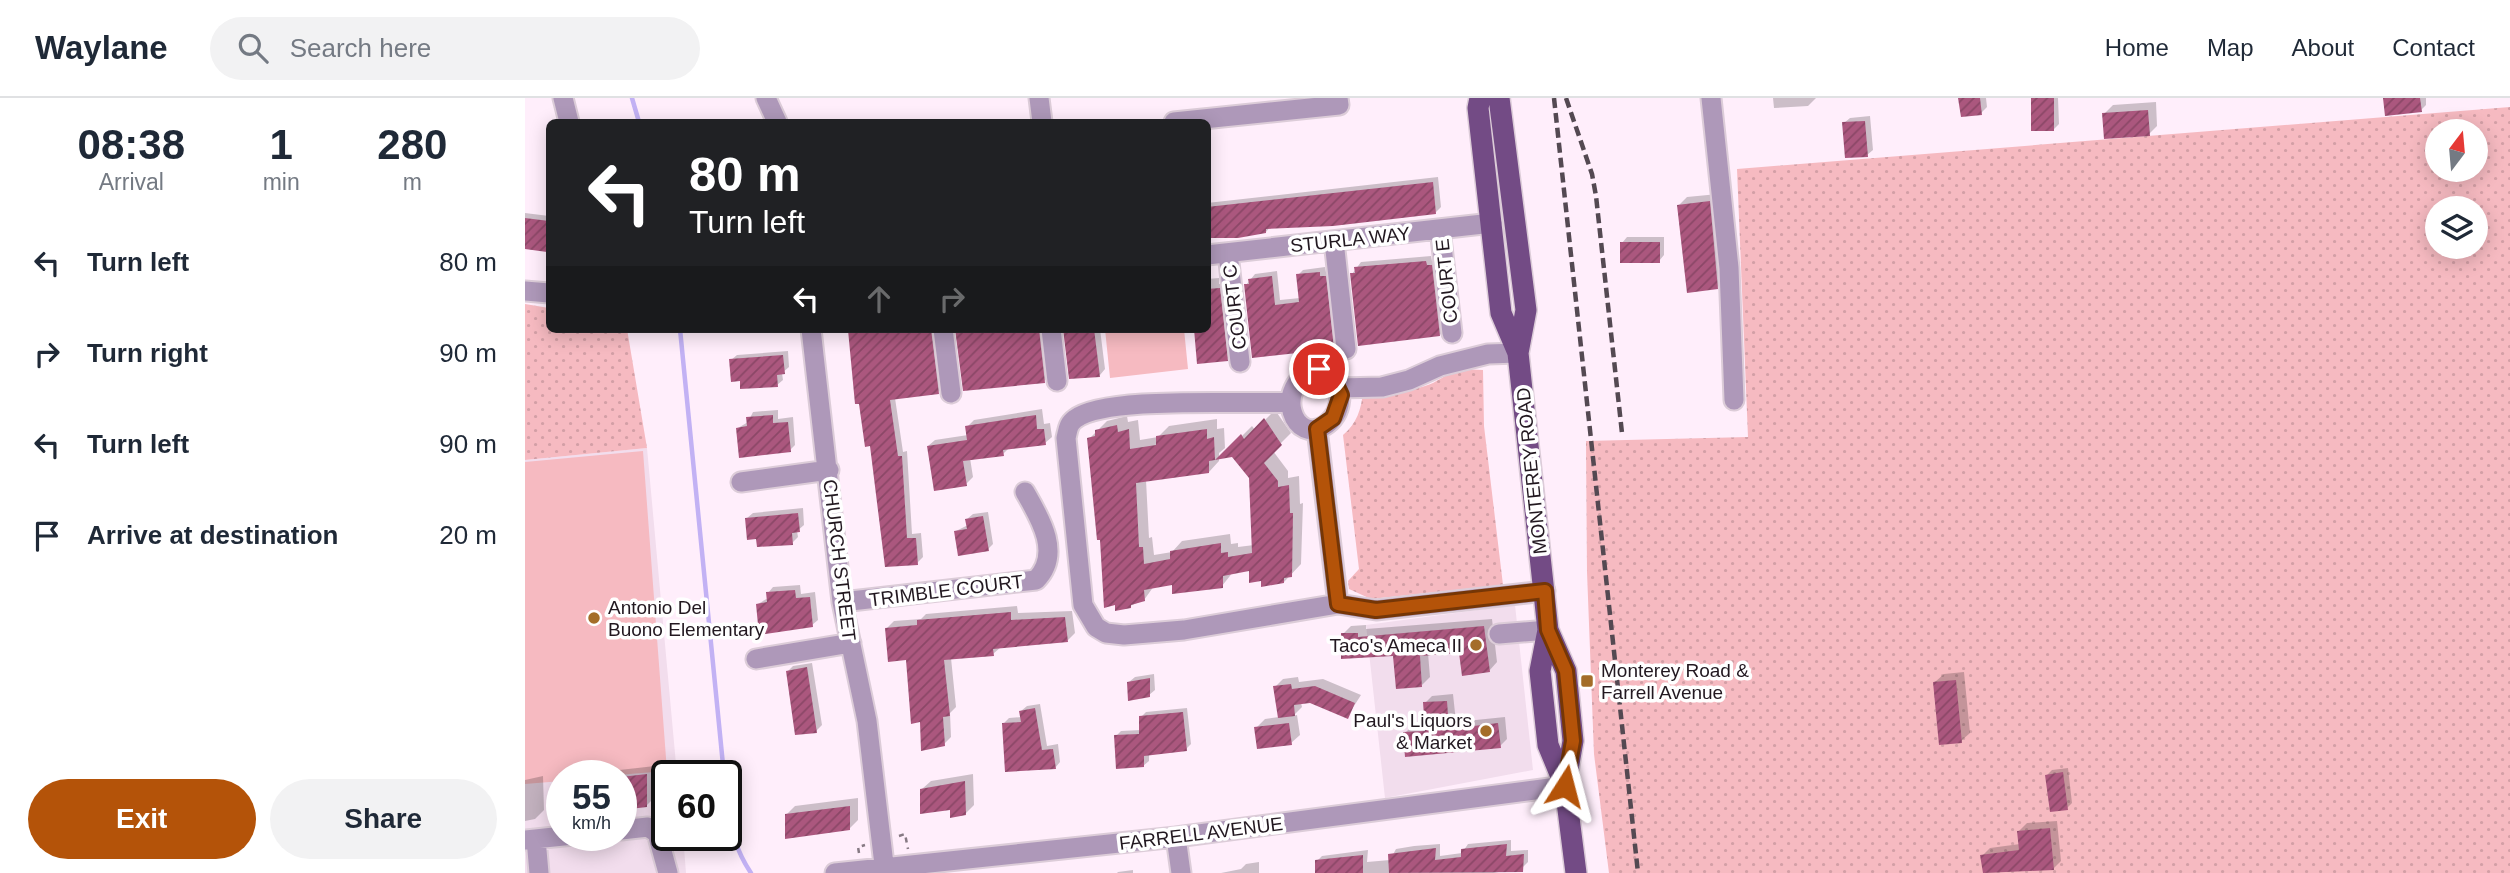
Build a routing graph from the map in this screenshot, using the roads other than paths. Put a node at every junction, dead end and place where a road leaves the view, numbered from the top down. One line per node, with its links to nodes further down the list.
1 (563, 98): 8 (street)
2 (766, 98): 9 (street)
3 (1039, 98): 10 (street)
4 (1338, 98): 11 (street)
5 (1480, 98): 12 (main road, MONTEREY ROAD)
6 (1500, 98): 24 (main road, MONTEREY ROAD)
7 (1711, 98): 29 (street)
8 (568, 119)
9 (776, 119)
10 (1042, 119)
11 (1205, 119)
12 (1492, 223): 13 (street, STURLA WAY); 24 (main road, MONTEREY ROAD)
13 (1440, 229): 14 (street, STURLA WAY); 22 (street, COURT E)
14 (1334, 241): 15 (street, STURLA WAY); 23 (street)
15 (1228, 253): 16 (street, STURLA WAY); 25 (street, COURT C)
16 (1211, 255)
17 (525, 291): 18 (street)
18 (546, 293)
19 (812, 333): 32 (street, CHURCH STREET)
20 (944, 333): 28 (street)
21 (1051, 333): 26 (street)
22 (1452, 333)
23 (1346, 349)
24 (1518, 353): 27 (street); 35 (main road, MONTEREY ROAD)
25 (1240, 362)
26 (1056, 380)
27 (1339, 388): 30 (street); 31 (street)
28 (951, 393)
29 (1734, 400)
30 (1291, 402): 31 (street); 37 (street)
31 (1317, 429): 37 (street)
32 (829, 470): 33 (street); 36 (street, CHURCH STREET)
33 (741, 482)
34 (1025, 492): 36 (street, TRIMBLE COURT)
35 (1545, 591): 37 (street); 38 (main road, MONTEREY ROAD)
36 (842, 602): 40 (street, CHURCH STREET)
37 (1338, 604)
38 (1548, 630): 39 (street); 42 (main road, MONTEREY ROAD)
39 (1499, 634)
40 (851, 643): 41 (street); 46 (street, CHURCH STREET)
41 (756, 659)
42 (1565, 786): 44 (street, FARRELL AVENUE); 51 (main road, MONTEREY ROAD)
43 (637, 828): 48 (street)
44 (1176, 837): 46 (street, FARRELL AVENUE); 50 (street)
45 (531, 839): 47 (street)
46 (884, 871): 49 (street, FARRELL AVENUE)
47 (539, 873)
48 (668, 873)
49 (835, 873)
50 (1181, 873)
51 (1576, 873)

